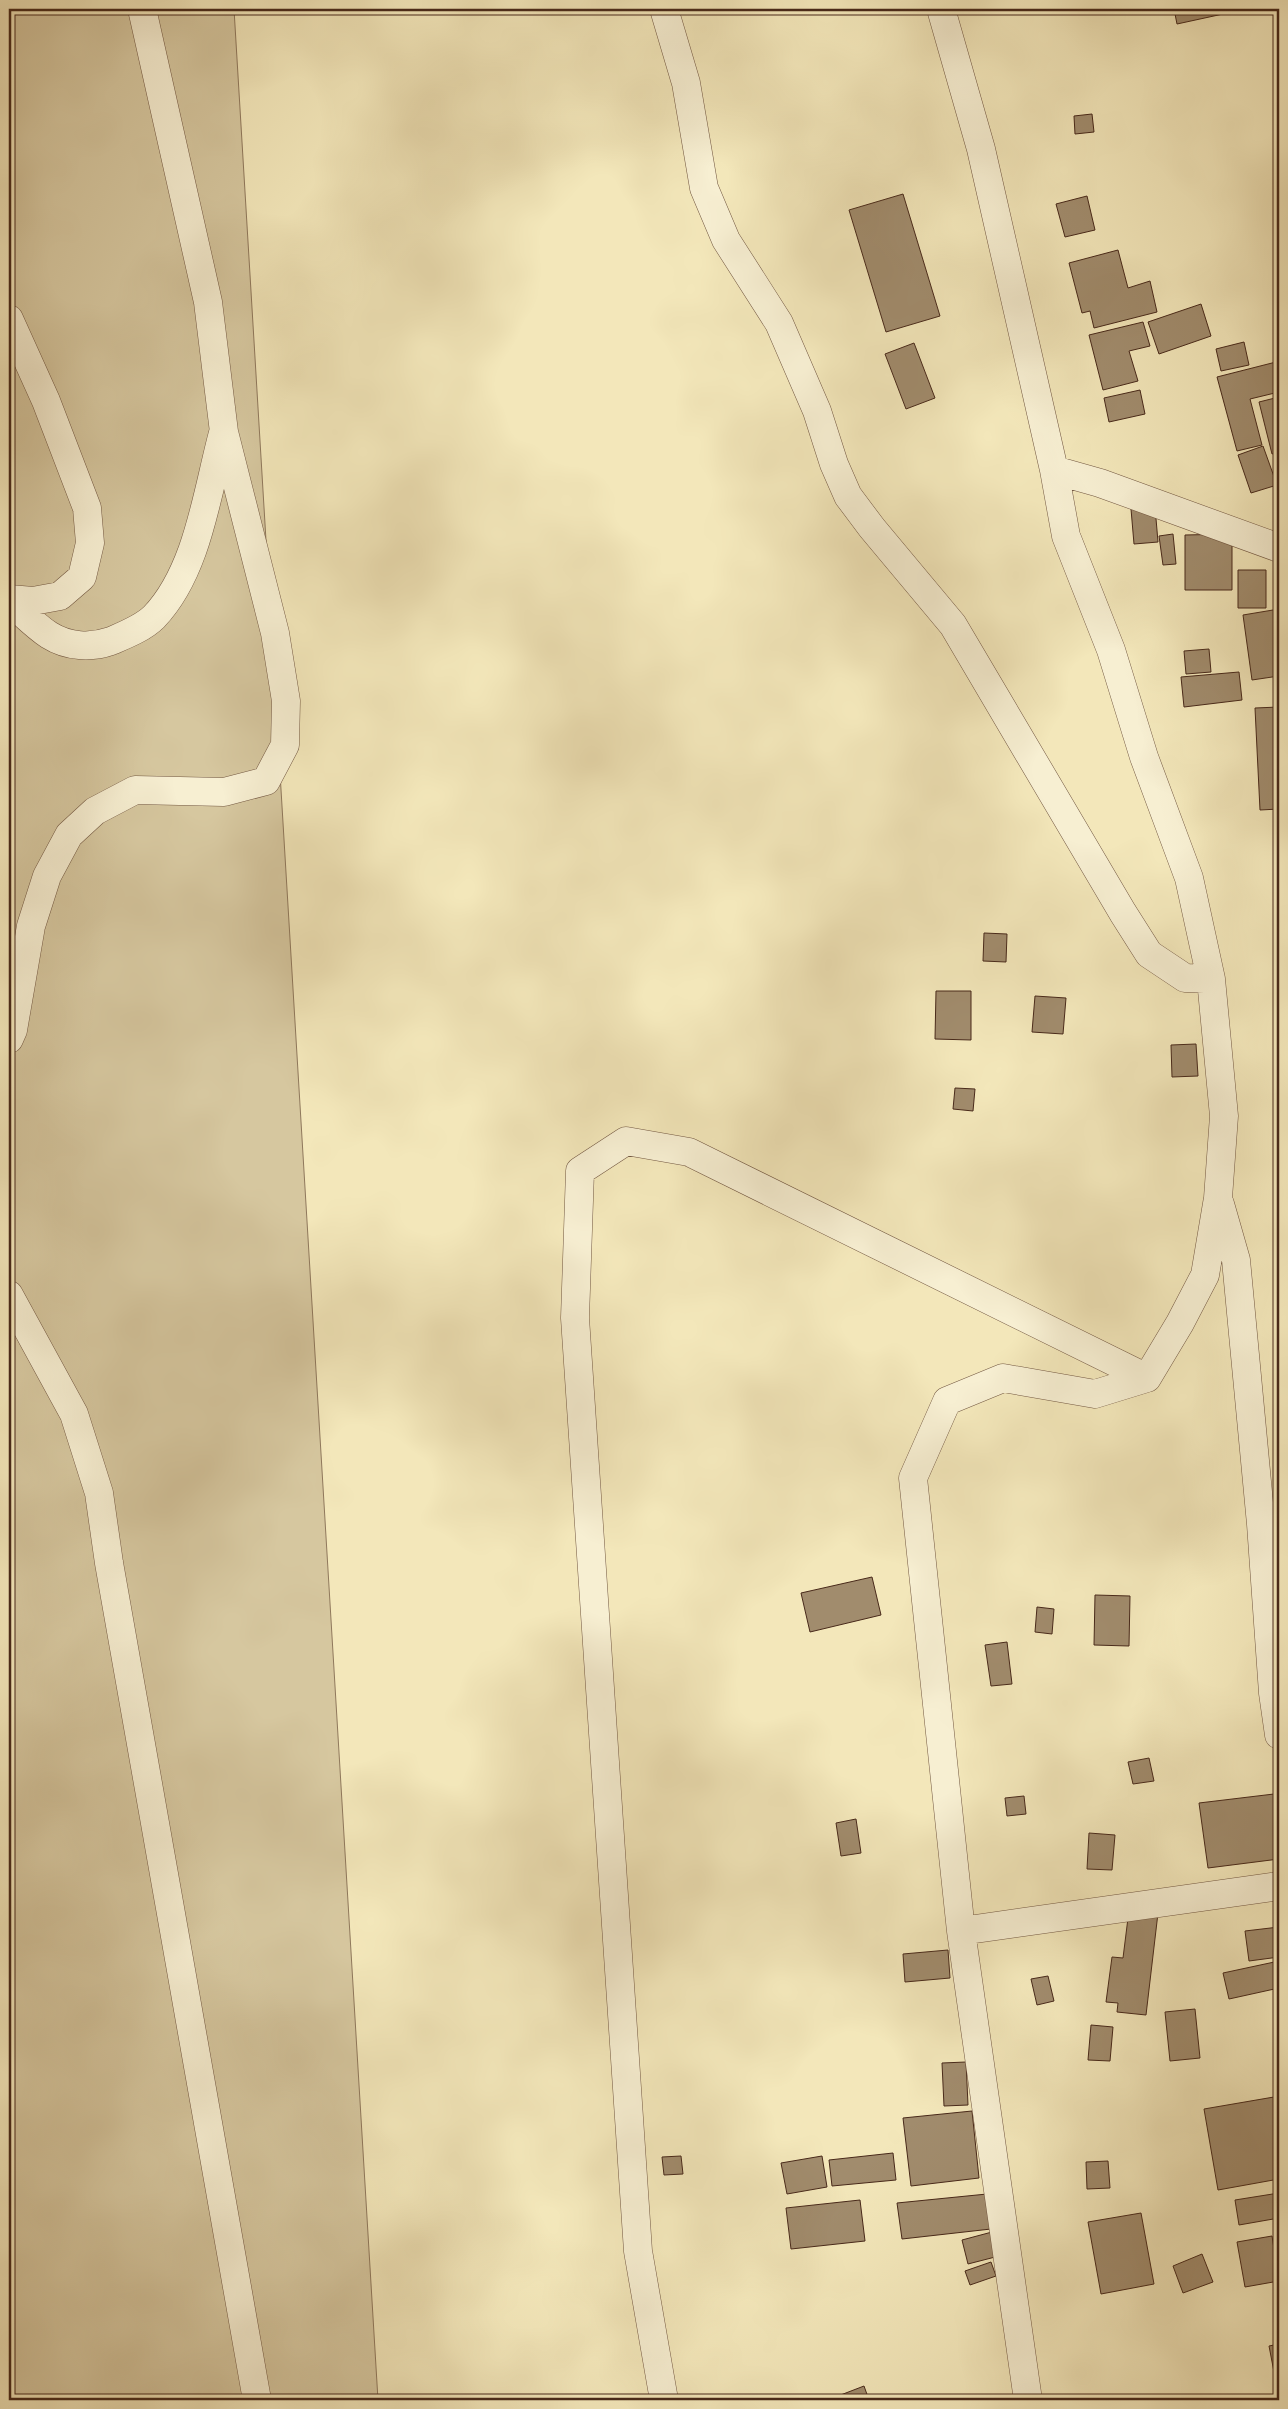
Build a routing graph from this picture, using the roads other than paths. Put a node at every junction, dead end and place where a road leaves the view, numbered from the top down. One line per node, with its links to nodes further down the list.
1 (142, 9): 5 (street)
2 (664, 9): 9 (street)
3 (941, 9): 6 (street)
4 (9, 319): 8 (street)
5 (224, 432): 8 (street); 10 (street)
6 (1054, 470): 7 (street); 9 (street)
7 (1279, 548)
8 (9, 600)
9 (1211, 979): 11 (street)
10 (9, 1039)
11 (1218, 1198): 13 (street); 14 (street)
12 (9, 1295): 17 (street)
13 (1147, 1378): 16 (street); 18 (street)
14 (1279, 1735)
15 (1279, 1886): 16 (street)
16 (961, 1931): 19 (street)
17 (257, 2400)
18 (664, 2400)
19 (1028, 2400)

